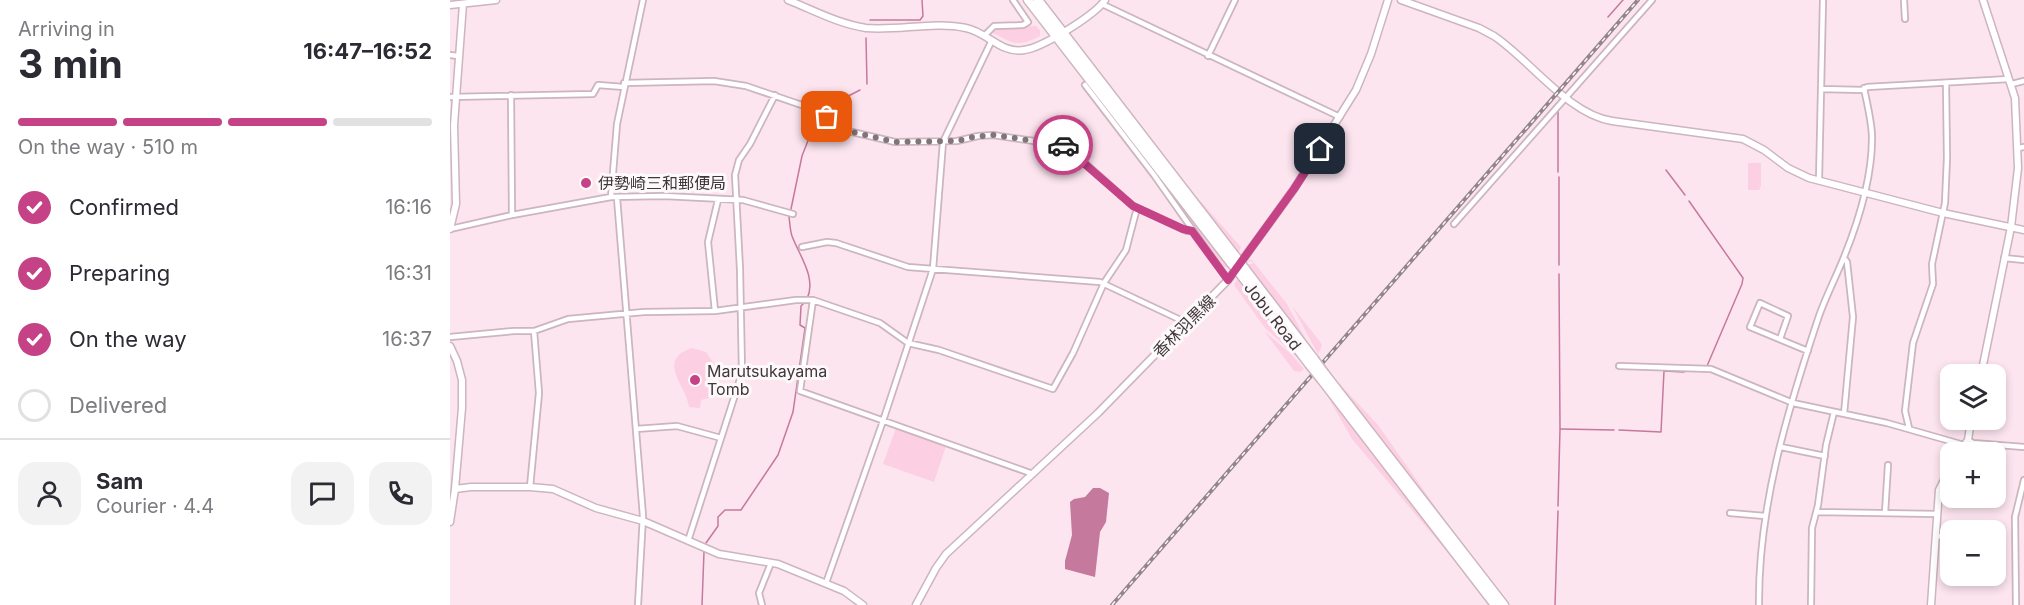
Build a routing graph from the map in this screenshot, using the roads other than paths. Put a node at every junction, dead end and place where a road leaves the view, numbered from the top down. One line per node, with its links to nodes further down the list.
1 (496, 0): 13 (street)
2 (643, 0): 26 (street)
3 (788, 0): 18 (street)
4 (1013, 0): 18 (street)
5 (1030, 0): 17 (highway, Jobu Road)
6 (1234, 0): 22 (street)
7 (1388, 0): 35 (street, 香林羽黒線)
8 (1401, 0): 33 (street)
9 (1652, 0): 33 (street)
10 (1823, 0): 29 (street)
11 (1904, 0): 16 (street)
12 (1983, 0): 24 (street)
13 (463, 2): 15 (street); 21 (street)
14 (1103, 2): 17 (street); 22 (street)
15 (450, 5)
16 (1905, 19)
17 (1059, 34): 19 (street); 32 (highway, Jobu Road); 57 (highway, Jobu Road)
18 (985, 35): 19 (street)
19 (992, 40): 36 (street)
20 (450, 55): 21 (street)
21 (458, 56): 34 (street)
22 (1208, 56): 35 (street)
23 (2024, 81): 24 (street)
24 (2011, 82): 25 (street); 38 (street)
25 (1946, 83): 28 (street); 46 (street)
26 (624, 85): 30 (street); 31 (street); 42 (street)
27 (1085, 85): 32 (street)
28 (1864, 88): 29 (street); 41 (street)
29 (1821, 89): 40 (street)
30 (511, 95): 34 (street); 48 (street)
31 (775, 95): 36 (street); 44 (street)
32 (1098, 96): 37 (highway, Jobu Road)
33 (1565, 96): 40 (street); 49 (street)
34 (453, 97): 39 (street)
35 (1340, 117): 60 (street, 香林羽黒線)
36 (944, 142): 45 (street); 59 (street)
37 (1137, 146): 53 (street); 57 (highway, Jobu Road)
38 (2021, 148): 50 (street)
39 (453, 179): 51 (street)
40 (1819, 180): 41 (street)
41 (1865, 193): 46 (street); 55 (street)
42 (614, 198): 43 (street); 48 (street); 65 (street)
43 (718, 200): 44 (street); 64 (street)
44 (736, 200): 47 (street); 63 (street)
45 (1137, 208): 53 (street); 61 (street)
46 (1943, 213): 50 (street); 80 (street)
47 (793, 214)
48 (512, 215): 51 (street)
49 (1454, 224)
50 (2011, 227): 52 (street); 56 (street)
51 (450, 229)
52 (2024, 230)
53 (1192, 231): 60 (street)
54 (802, 247): 59 (street)
55 (1844, 258): 72 (street); 78 (street)
56 (2004, 258): 58 (street); 73 (street)
57 (1234, 260): 75 (highway, Jobu Road, bridge)
58 (2024, 260)
59 (933, 269): 61 (street); 70 (street)
60 (1228, 280): 66 (street, 香林羽黒線)
61 (1104, 283): 66 (street); 70 (street)
62 (813, 300): 63 (street); 70 (street); 79 (street)
63 (740, 308): 64 (street); 83 (street)
64 (715, 311): 65 (street)
65 (627, 314): 67 (street); 81 (street)
66 (1188, 323): 90 (street, 香林羽黒線)
67 (534, 331): 68 (street); 92 (street)
68 (450, 336)
69 (1780, 339): 69 (street); 72 (street)
70 (908, 343): 79 (street)
71 (450, 346): 94 (street)
72 (1808, 351): 76 (street)
73 (1983, 364)
74 (1619, 366): 76 (street)
75 (1323, 377): 111 (highway, Jobu Road); 112 (highway, Jobu Road)
76 (1793, 403): 77 (street); 86 (street)
77 (1834, 412): 78 (street); 88 (street)
78 (1844, 414): 80 (street)
79 (883, 421): 90 (street); 106 (street)
80 (1909, 428): 84 (street)
81 (636, 429): 83 (street); 100 (street)
82 (1969, 430): 84 (street)
83 (721, 438): 104 (street)
84 (1966, 442)
85 (2006, 445): 87 (street)
86 (1780, 447): 88 (street); 99 (street)
87 (2024, 447)
88 (1824, 456): 95 (street)
89 (1888, 465): 97 (street)
90 (1033, 474): 110 (street, 香林羽黒線)
91 (2024, 480): 116 (street)
92 (530, 487): 94 (street); 100 (street)
93 (1940, 488): 98 (street)
94 (453, 490): 101 (street)
95 (1817, 512): 97 (street); 114 (street)
96 (1730, 513): 99 (street)
97 (1885, 513): 98 (street)
98 (1937, 514): 102 (street)
99 (1765, 516): 113 (street)
100 (643, 521): 104 (street); 107 (street)
101 (450, 522)
102 (1936, 536): 103 (street); 115 (street)
103 (1940, 536)
104 (688, 541): 105 (street)
105 (771, 563): 106 (street); 108 (street)
106 (826, 584): 109 (street)
107 (639, 605)
108 (762, 605)
109 (863, 605)
110 (916, 605)
111 (1495, 605)
112 (1504, 605)
113 (1759, 605)
114 (1811, 605)
115 (1931, 605)
116 (2016, 605)

